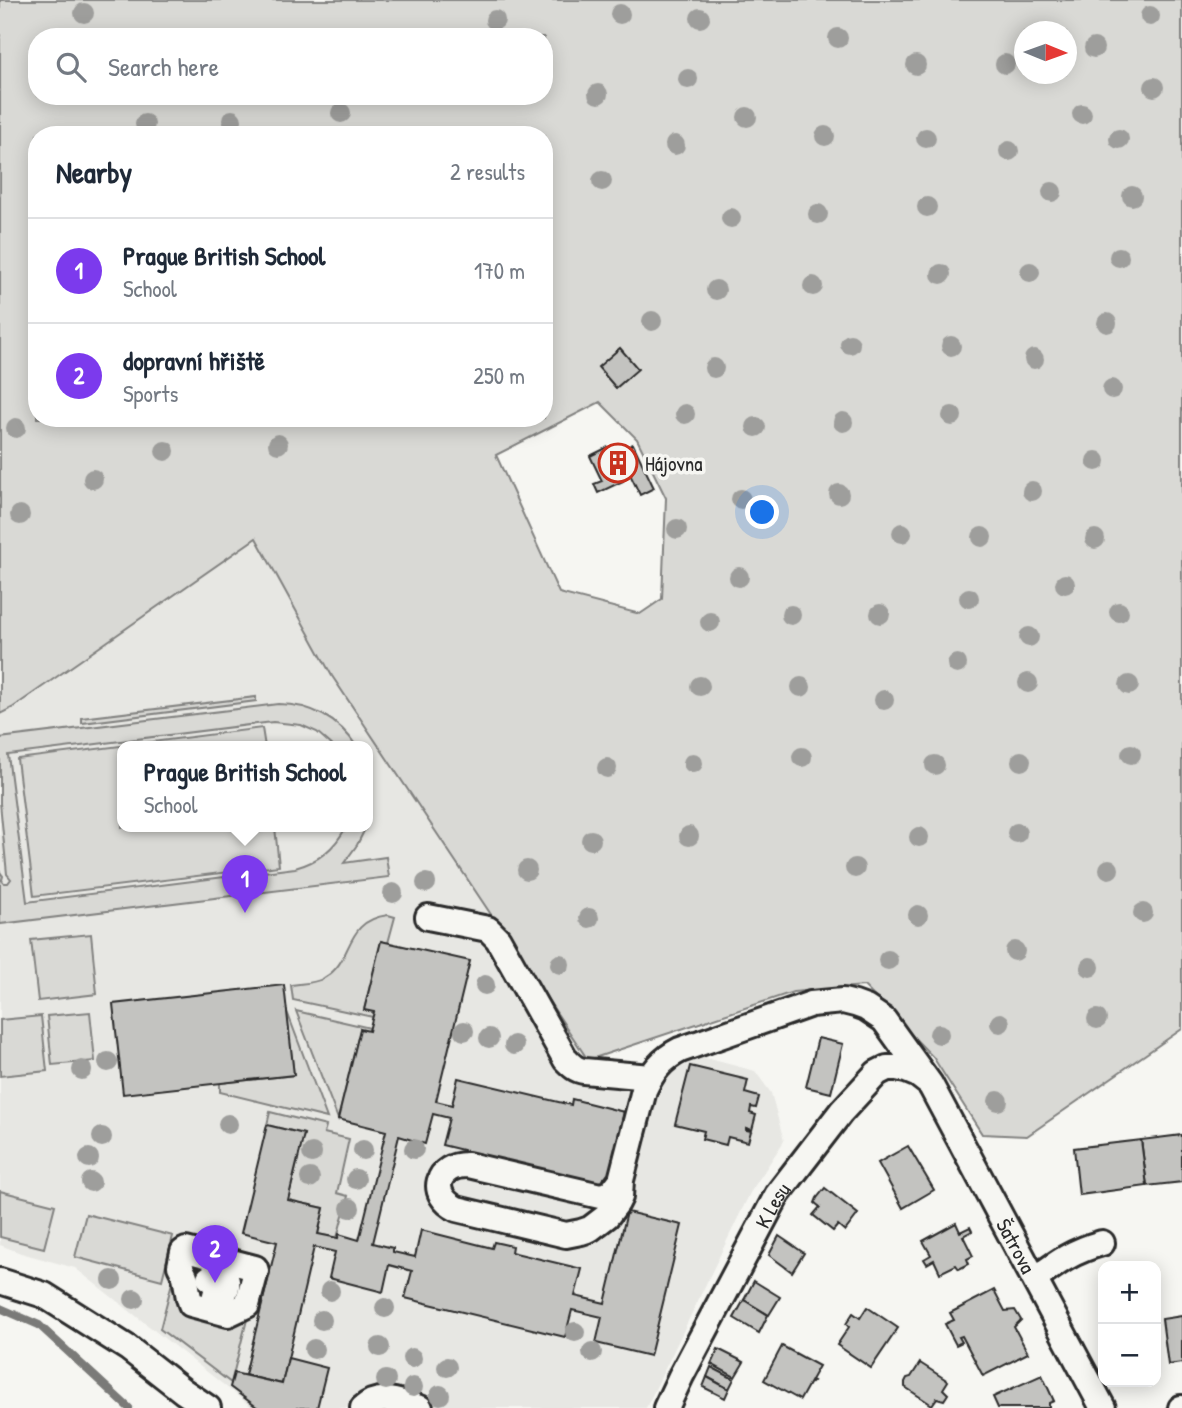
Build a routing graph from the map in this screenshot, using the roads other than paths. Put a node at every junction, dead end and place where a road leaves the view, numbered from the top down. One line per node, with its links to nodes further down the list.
1 (428, 917): 2 (street)
2 (650, 1077): 3 (street, Šatrova); 4 (street)
3 (930, 1084): 6 (street, Šatrova); 12 (street, K Lesu)
4 (621, 1180): 4 (street)
5 (1102, 1243): 6 (street)
6 (1035, 1279): 13 (street, Šatrova)
7 (0, 1281): 9 (street)
8 (211, 1299): 8 (street)
9 (208, 1408)
10 (363, 1408): 11 (street)
11 (420, 1408)
12 (666, 1408)
13 (1103, 1408)

